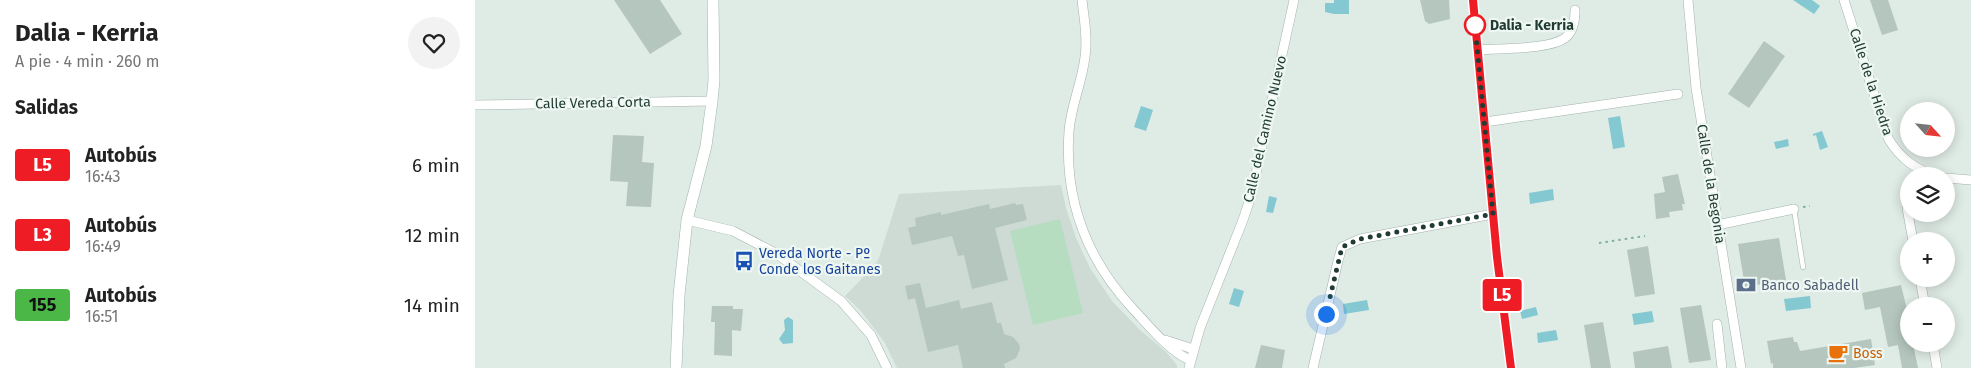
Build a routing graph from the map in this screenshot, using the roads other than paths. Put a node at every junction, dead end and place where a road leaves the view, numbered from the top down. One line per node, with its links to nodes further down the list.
1 (713, 0): 10 (street)
2 (1082, 0): 22 (street)
3 (1294, 0): 23 (street, Calle del Camino Nuevo)
4 (1473, 0): 8 (street)
5 (1688, 0): 19 (street, Calle de la Begonia)
6 (1844, 0): 13 (street, Calle de la Hiedra)
7 (1575, 10): 8 (street)
8 (1478, 50): 12 (street)
9 (1678, 94): 12 (street)
10 (712, 101): 11 (street, Calle Vereda Corta); 18 (street)
11 (475, 105)
12 (1485, 122): 17 (street)
13 (1914, 167)
14 (1955, 179): 15 (street)
15 (1971, 180)
16 (1794, 210): 19 (street); 20 (lane)
17 (1493, 214): 28 (street); 29 (street)
18 (687, 220): 26 (street); 27 (street)
19 (1717, 225): 31 (street, Calle de la Begonia)
20 (1803, 267)
21 (1717, 324): 30 (street)
22 (1164, 340): 23 (street); 25 (street)
23 (1193, 349): 25 (street, Calle del Camino Nuevo)
24 (1934, 352): 32 (street)
25 (1190, 364)
26 (675, 368)
27 (887, 368)
28 (1313, 368)
29 (1511, 368)
30 (1722, 368)
31 (1741, 368)
32 (1937, 368)

